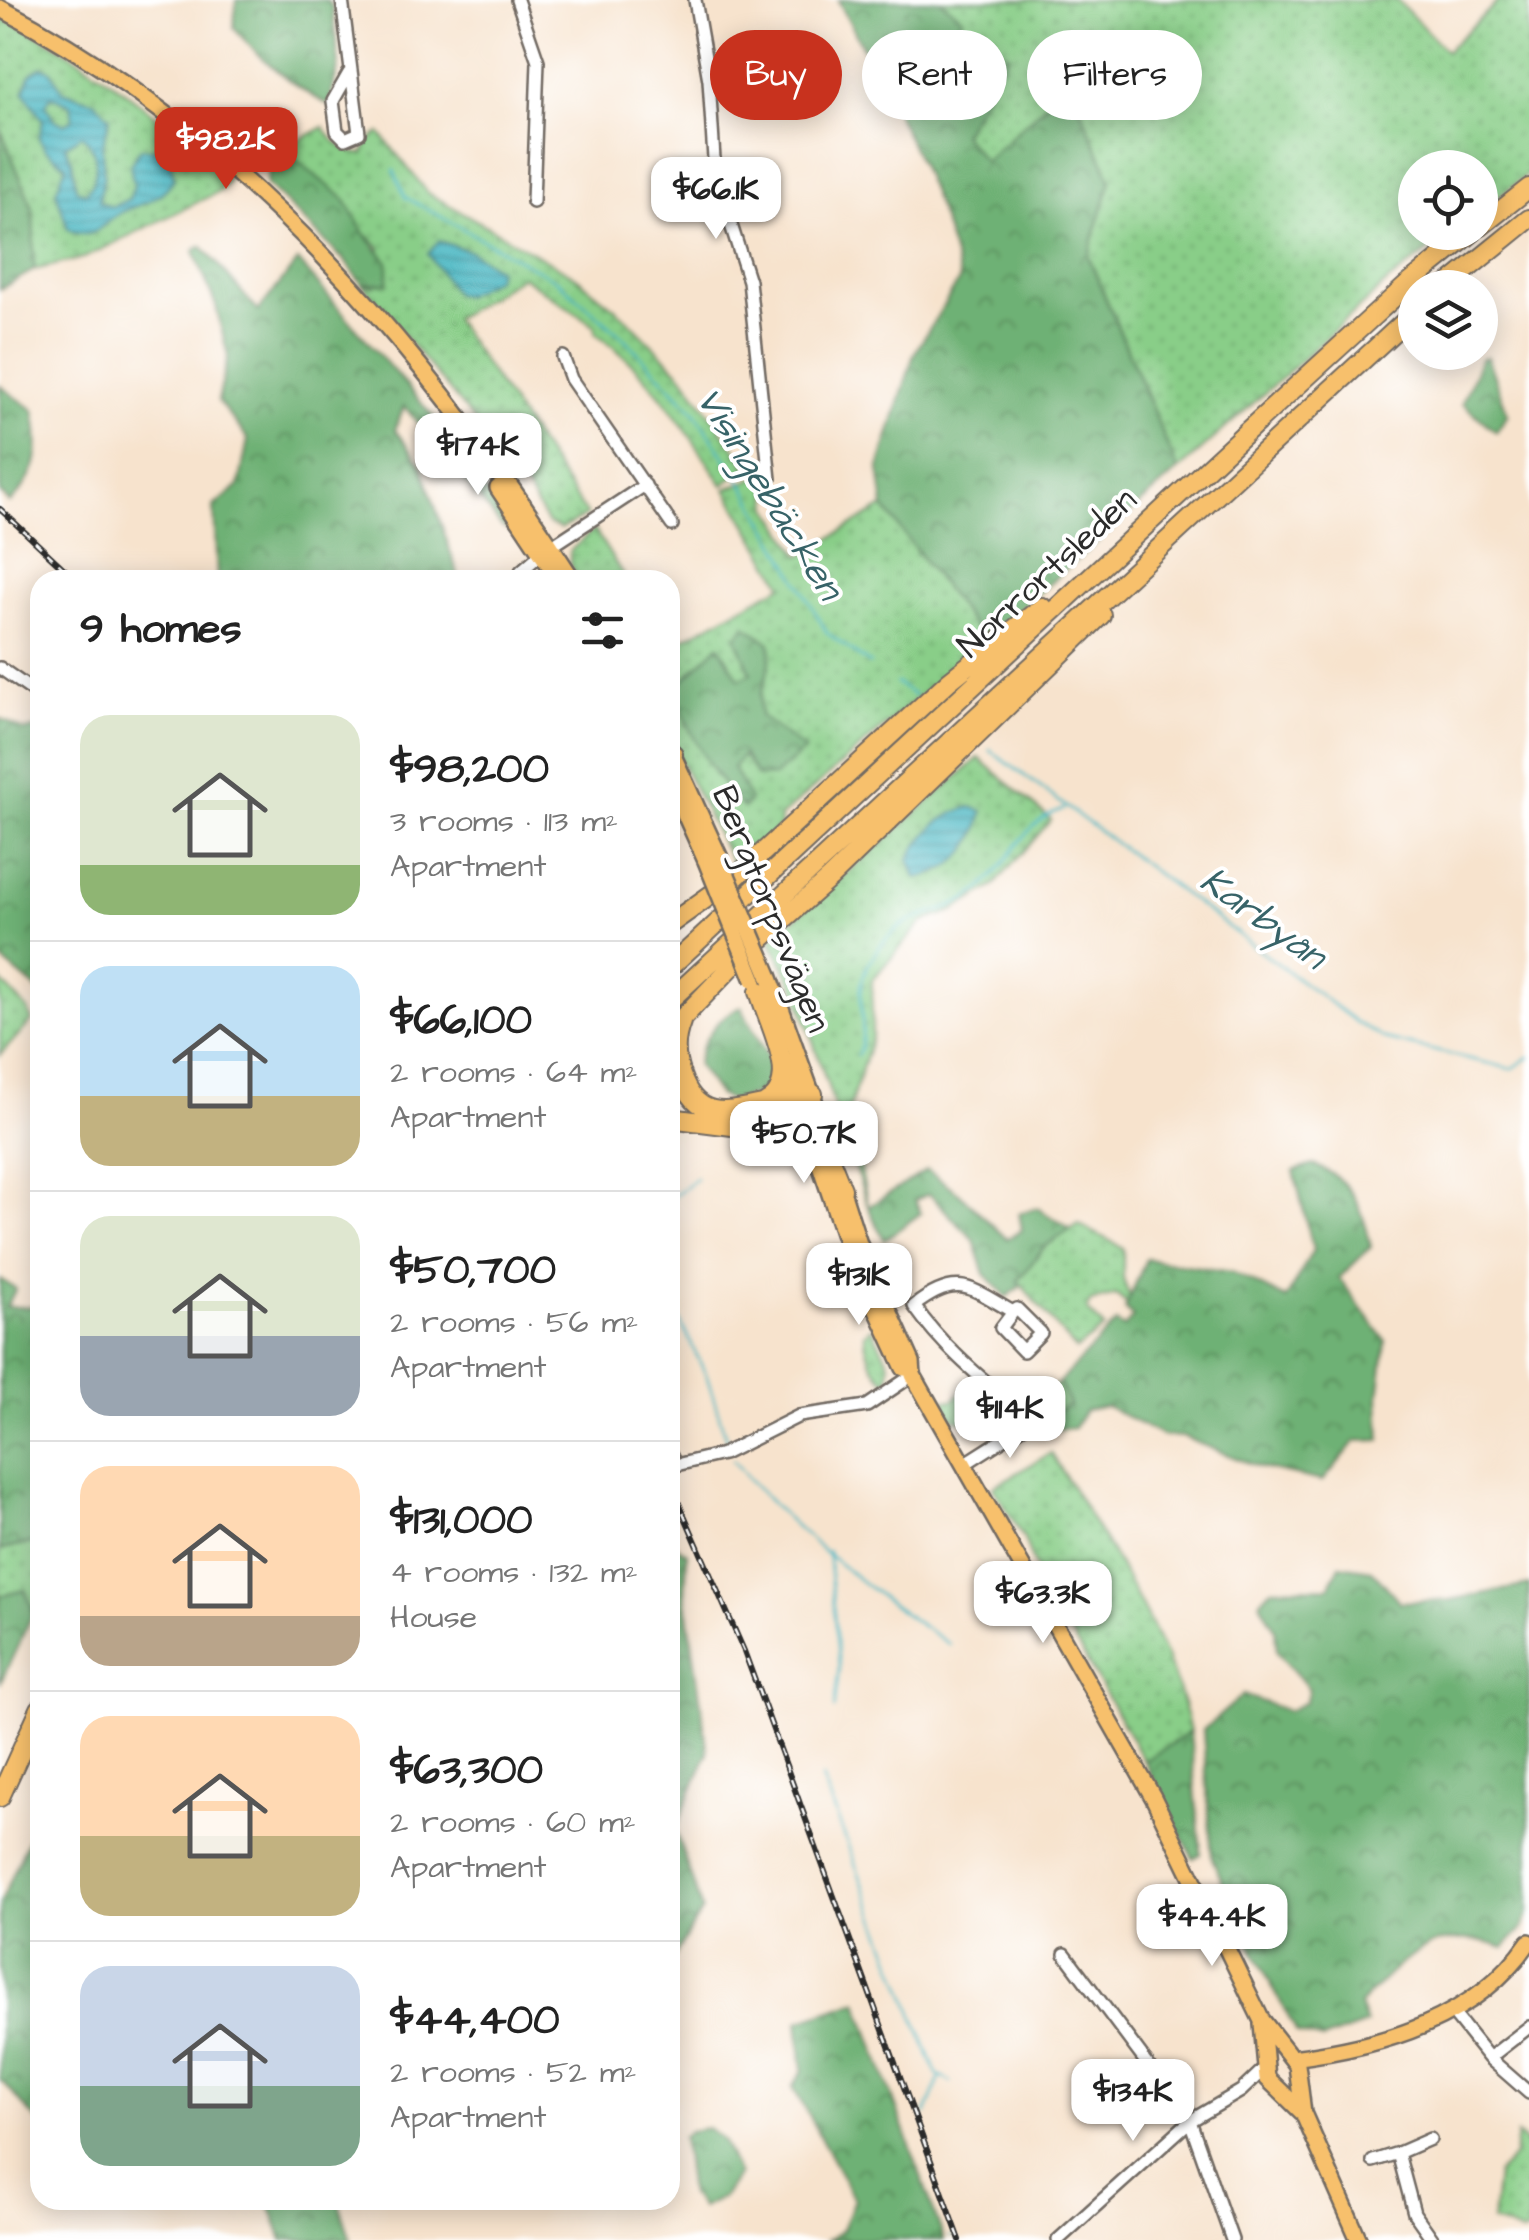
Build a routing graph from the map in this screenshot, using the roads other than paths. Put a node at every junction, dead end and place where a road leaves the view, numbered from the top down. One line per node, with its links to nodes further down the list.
1 (342, 0): 5 (street)
2 (517, 0): 7 (street)
3 (695, 0): 15 (street)
4 (0, 8): 18 (main road)
5 (348, 73): 5 (street)
6 (1529, 188): 8 (highway)
7 (533, 202)
8 (1498, 213)
9 (1529, 219): 11 (highway)
10 (1451, 250): 14 (highway, Norrortsleden)
11 (1466, 270)
12 (1398, 327): 32 (highway)
13 (563, 357): 16 (street)
14 (1242, 436): 27 (highway); 30 (highway, Norrortsleden)
15 (770, 479)
16 (646, 485): 17 (street); 18 (street)
17 (672, 524)
18 (547, 550): 19 (street); 20 (main road); 21 (main road)
19 (524, 570)
20 (555, 570)
21 (564, 570)
22 (0, 668): 23 (street)
23 (30, 689)
24 (680, 775): 26 (main road, Bergtorpsvägen)
25 (680, 799): 26 (main road, Bergtorpsvägen)
26 (712, 859): 31 (main road, Bergtorpsvägen, bridge)
27 (708, 898): 28 (highway); 29 (highway)
28 (680, 907)
29 (680, 917)
30 (680, 957)
31 (761, 982): 34 (main road, Bergtorpsvägen); 35 (highway)
32 (680, 999)
33 (680, 1073): 35 (highway)
34 (806, 1103): 35 (highway); 36 (highway); 37 (highway); 41 (main road, Bergtorpsvägen)
35 (752, 1110)
36 (680, 1119)
37 (842, 1189): 41 (main road, Bergtorpsvägen)
38 (988, 1298): 39 (street); 40 (street); 43 (street)
39 (1013, 1312): 40 (street); 40 (street)
40 (1002, 1324)
41 (913, 1375): 42 (street); 43 (main road, Bergtorpsvägen)
42 (680, 1464)
43 (963, 1464): 51 (main road, Bergtorpsvägen)
44 (30, 1710): 46 (highway)
45 (30, 1731): 47 (highway)
46 (0, 1772)
47 (0, 1797)
48 (1529, 1942): 50 (main road)
49 (1065, 1954): 62 (street)
50 (1453, 2013): 53 (main road); 55 (street)
51 (1261, 2018): 54 (main road, Bergtorpsvägen); 56 (main road, Bergtorpsvägen)
52 (1529, 2026): 55 (street)
53 (1335, 2052): 54 (main road); 57 (main road)
54 (1289, 2057): 56 (main road); 57 (main road, Bergtorpsvägen)
55 (1489, 2058): 60 (street)
56 (1267, 2066): 58 (main road, Bergtorpsvägen); 59 (street)
57 (1298, 2078): 58 (main road); 61 (main road, Bergtorpsvägen)
58 (1276, 2088): 59 (street); 61 (main road)
59 (1241, 2091): 62 (street)
60 (1529, 2093)
61 (1302, 2113): 70 (main road)
62 (1190, 2121): 66 (street); 69 (street)
63 (1430, 2139): 64 (street)
64 (1398, 2153): 65 (street); 71 (street)
65 (1373, 2162)
66 (1068, 2230): 67 (street); 68 (street)
67 (1058, 2240)
68 (1078, 2240)
69 (1232, 2240)
70 (1359, 2240)
71 (1432, 2240)

